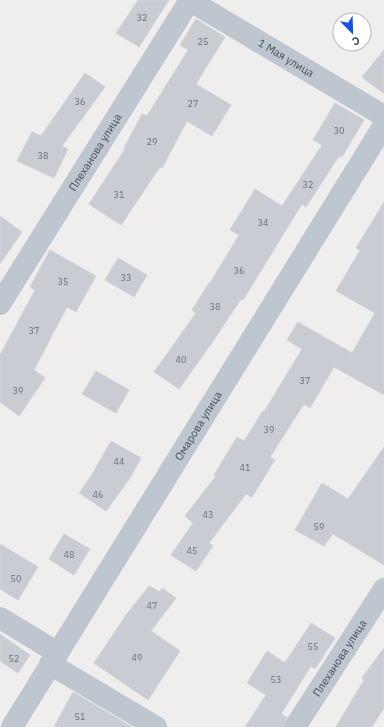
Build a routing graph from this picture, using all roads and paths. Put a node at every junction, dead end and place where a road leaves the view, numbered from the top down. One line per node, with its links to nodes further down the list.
1 (189, 0): 2 (street, 1 Мая улица); 4 (street, Плеханова улица)
2 (384, 116)
3 (384, 124): 7 (street, Омарова улица)
4 (0, 304)
5 (384, 589): 10 (street, Плеханова улица)
6 (0, 618): 7 (street)
7 (54, 658): 8 (street, Омарова улица); 9 (street)
8 (12, 727)
9 (156, 727)
10 (295, 727)

